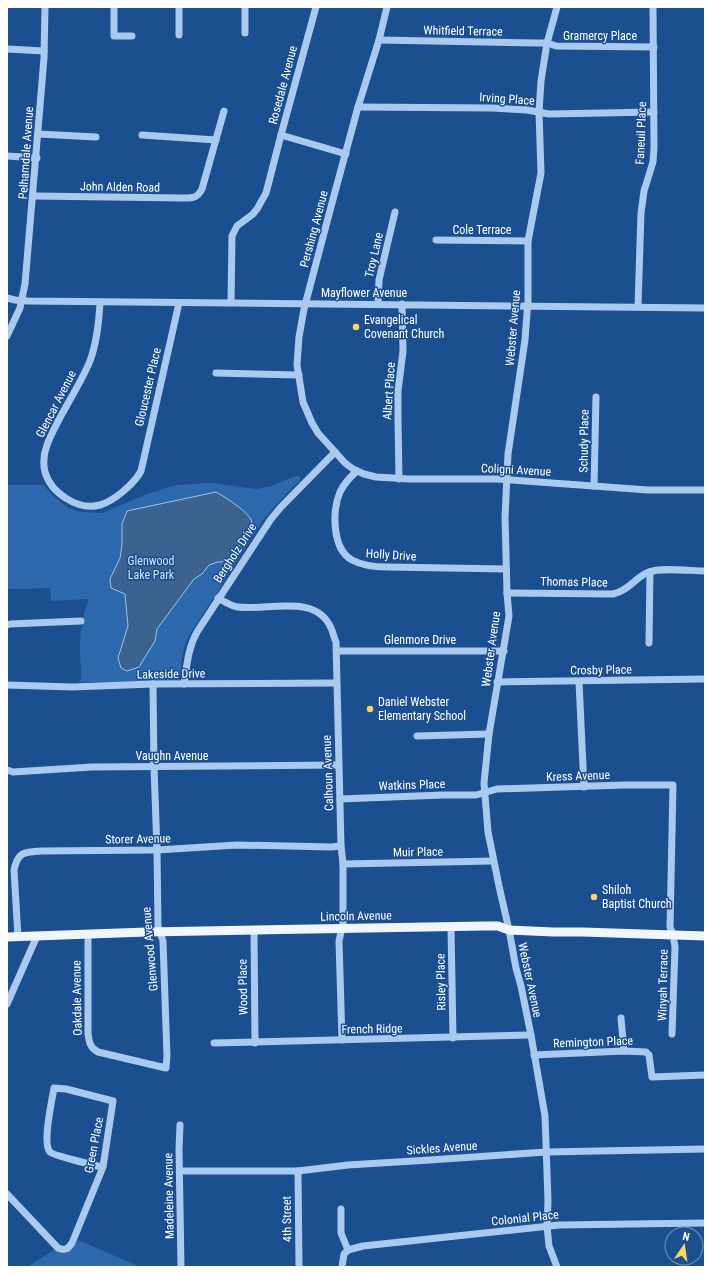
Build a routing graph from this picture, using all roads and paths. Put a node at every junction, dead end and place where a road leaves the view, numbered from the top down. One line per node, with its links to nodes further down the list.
1 (45, 7): 16 (street, Pelhamdale Avenue)
2 (114, 7): 11 (street)
3 (179, 7): 10 (street)
4 (245, 7): 9 (street)
5 (316, 7): 23 (street, Rosedale Avenue)
6 (387, 7): 12 (street, Pershing Avenue)
7 (557, 7): 13 (street, Webster Avenue)
8 (653, 7): 14 (street, Faneuil Place)
9 (245, 33)
10 (179, 35)
11 (132, 36)
12 (378, 40): 13 (street, Whitfield Terrace); 17 (street, Pershing Avenue)
13 (547, 43): 14 (street, Gramercy Place); 19 (street, Webster Avenue)
14 (654, 47): 20 (street, Faneuil Place)
15 (7, 49): 16 (street)
16 (44, 52): 21 (street, Pelhamdale Avenue)
17 (358, 107): 19 (street, Irving Place); 26 (street, Pershing Avenue)
18 (224, 111): 25 (street)
19 (539, 112): 20 (street, Irving Place); 32 (street, Webster Avenue)
20 (654, 112): 42 (street, Faneuil Place)
21 (38, 134): 24 (street); 28 (street, Pelhamdale Avenue)
22 (142, 135): 25 (street)
23 (281, 135): 26 (street); 37 (street, Rosedale Avenue)
24 (96, 137)
25 (216, 140): 29 (street, John Alden Road)
26 (346, 154): 38 (street, Pershing Avenue)
27 (7, 156): 28 (street)
28 (37, 158): 29 (street, Pelhamdale Avenue)
29 (34, 196): 34 (street, Pelhamdale Avenue)
30 (395, 212): 39 (street, Troy Lane)
31 (436, 240): 32 (street, Cole Terrace)
32 (528, 241): 41 (street, Webster Avenue)
33 (7, 298): 34 (street, Mayflower Avenue)
34 (22, 301): 35 (street, Mayflower Avenue); 44 (street, Pelhamdale Avenue)
35 (100, 302): 36 (street, Mayflower Avenue); 50 (street, Glencar Avenue)
36 (179, 302): 37 (street, Mayflower Avenue); 50 (street, Gloucester Place)
37 (231, 302): 38 (street, Mayflower Avenue)
38 (306, 303): 39 (street, Mayflower Avenue); 46 (street, Pershing Avenue)
39 (378, 304): 40 (street, Mayflower Avenue)
40 (402, 304): 41 (street, Mayflower Avenue); 51 (street, Albert Place)
41 (528, 306): 42 (street, Mayflower Avenue); 52 (street, Webster Avenue)
42 (638, 306): 43 (street, Mayflower Avenue)
43 (705, 308)
44 (7, 336)
45 (216, 373): 46 (street)
46 (299, 375): 48 (street, Pershing Avenue)
47 (596, 397): 53 (street, Schudy Place)
48 (335, 452): 49 (street, Coligni Avenue); 59 (street, Bergholz Drive)
49 (357, 471): 51 (street, Coligni Avenue); 55 (street, Holly Drive)
50 (138, 476)
51 (399, 479): 52 (street, Coligni Avenue)
52 (506, 480): 53 (street, Coligni Avenue); 55 (street, Webster Avenue)
53 (594, 486): 54 (street, Coligni Avenue)
54 (705, 490)
55 (506, 569): 58 (street, Webster Avenue)
56 (705, 571): 57 (street, Thomas Place)
57 (650, 572): 58 (street, Thomas Place); 62 (street)
58 (507, 593): 64 (street, Webster Avenue)
59 (218, 598): 63 (street, Calhoun Avenue); 70 (street, Bergholz Drive)
60 (81, 622): 61 (street)
61 (7, 625)
62 (649, 643)
63 (336, 651): 64 (street, Glenmore Drive); 68 (street, Calhoun Avenue)
64 (504, 651): 66 (street, Webster Avenue)
65 (705, 679): 67 (street, Crosby Place)
66 (497, 682): 67 (street, Crosby Place); 72 (street, Webster Avenue)
67 (579, 682): 78 (street)
68 (336, 683): 70 (street, Lakeside Drive); 74 (street, Calhoun Avenue)
69 (153, 684): 70 (street, Lakeside Drive); 71 (street, Lakeside Drive); 75 (street, Glenwood Avenue)
70 (184, 684)
71 (7, 685)
72 (489, 734): 73 (street); 79 (street, Webster Avenue)
73 (417, 736)
74 (338, 765): 75 (street, Vaughn Avenue); 80 (street, Calhoun Avenue)
75 (154, 767): 76 (street, Vaughn Avenue); 82 (street, Glenwood Avenue)
76 (7, 770)
77 (674, 785): 78 (street, Kress Avenue); 91 (street, Winyah Terrace)
78 (584, 787): 79 (street, Kress Avenue)
79 (484, 792): 80 (street, Watkins Place); 83 (street, Webster Avenue)
80 (340, 799): 81 (street, Calhoun Avenue)
81 (341, 846): 82 (street, Storer Avenue); 84 (street, Calhoun Avenue)
82 (157, 850): 89 (street, Glenwood Avenue); 95 (street, Storer Avenue)
83 (493, 861): 84 (street, Muir Place); 88 (street, Webster Avenue)
84 (342, 864): 86 (street, Calhoun Avenue)
85 (451, 927): 86 (main road, Lincoln Avenue); 88 (main road, Lincoln Avenue); 100 (street, Risley Place)
86 (343, 928): 87 (main road, Lincoln Avenue); 101 (street, Calhoun Avenue)
87 (254, 930): 89 (main road, Lincoln Avenue); 103 (street, Wood Place)
88 (509, 930): 91 (main road, Lincoln Avenue); 99 (street, Webster Avenue)
89 (160, 933): 90 (main road, Lincoln Avenue); 106 (street, Glenwood Avenue)
90 (88, 935): 92 (main road, Lincoln Avenue); 106 (street, Oakdale Avenue)
91 (673, 935): 93 (main road, Lincoln Avenue); 98 (street, Winyah Terrace)
92 (37, 936): 95 (main road, Lincoln Avenue); 96 (street)
93 (705, 936)
94 (7, 937): 95 (main road, Lincoln Avenue)
95 (18, 937)
96 (7, 1004)
97 (621, 1018): 104 (street)
98 (672, 1034)
99 (531, 1035): 100 (street, French Ridge); 105 (street, Webster Avenue)
100 (453, 1038): 101 (street, French Ridge)
101 (342, 1040): 103 (street, French Ridge)
102 (214, 1043): 103 (street, French Ridge)
103 (255, 1043)
104 (624, 1051): 105 (street, Remington Place); 107 (street, Remington Place)
105 (534, 1055): 110 (street, Webster Avenue)
106 (166, 1068)
107 (705, 1075)
108 (180, 1125): 113 (street, Madeleine Avenue)
109 (705, 1148): 110 (street, Sickles Avenue)
110 (546, 1152): 112 (street, Sickles Avenue); 117 (street, Webster Avenue)
111 (103, 1167): 111 (street, Green Place); 114 (street, Green Place)
112 (298, 1171): 113 (street, Sickles Avenue); 120 (street, 4th Street)
113 (180, 1172): 119 (street, Madeleine Avenue)
114 (7, 1194)
115 (341, 1209): 118 (street)
116 (705, 1223): 117 (street, Colonial Place)
117 (547, 1226): 118 (street, Colonial Place); 122 (street, Webster Avenue)
118 (348, 1250): 121 (street)
119 (181, 1267)
120 (298, 1267)
121 (342, 1267)
122 (557, 1267)

